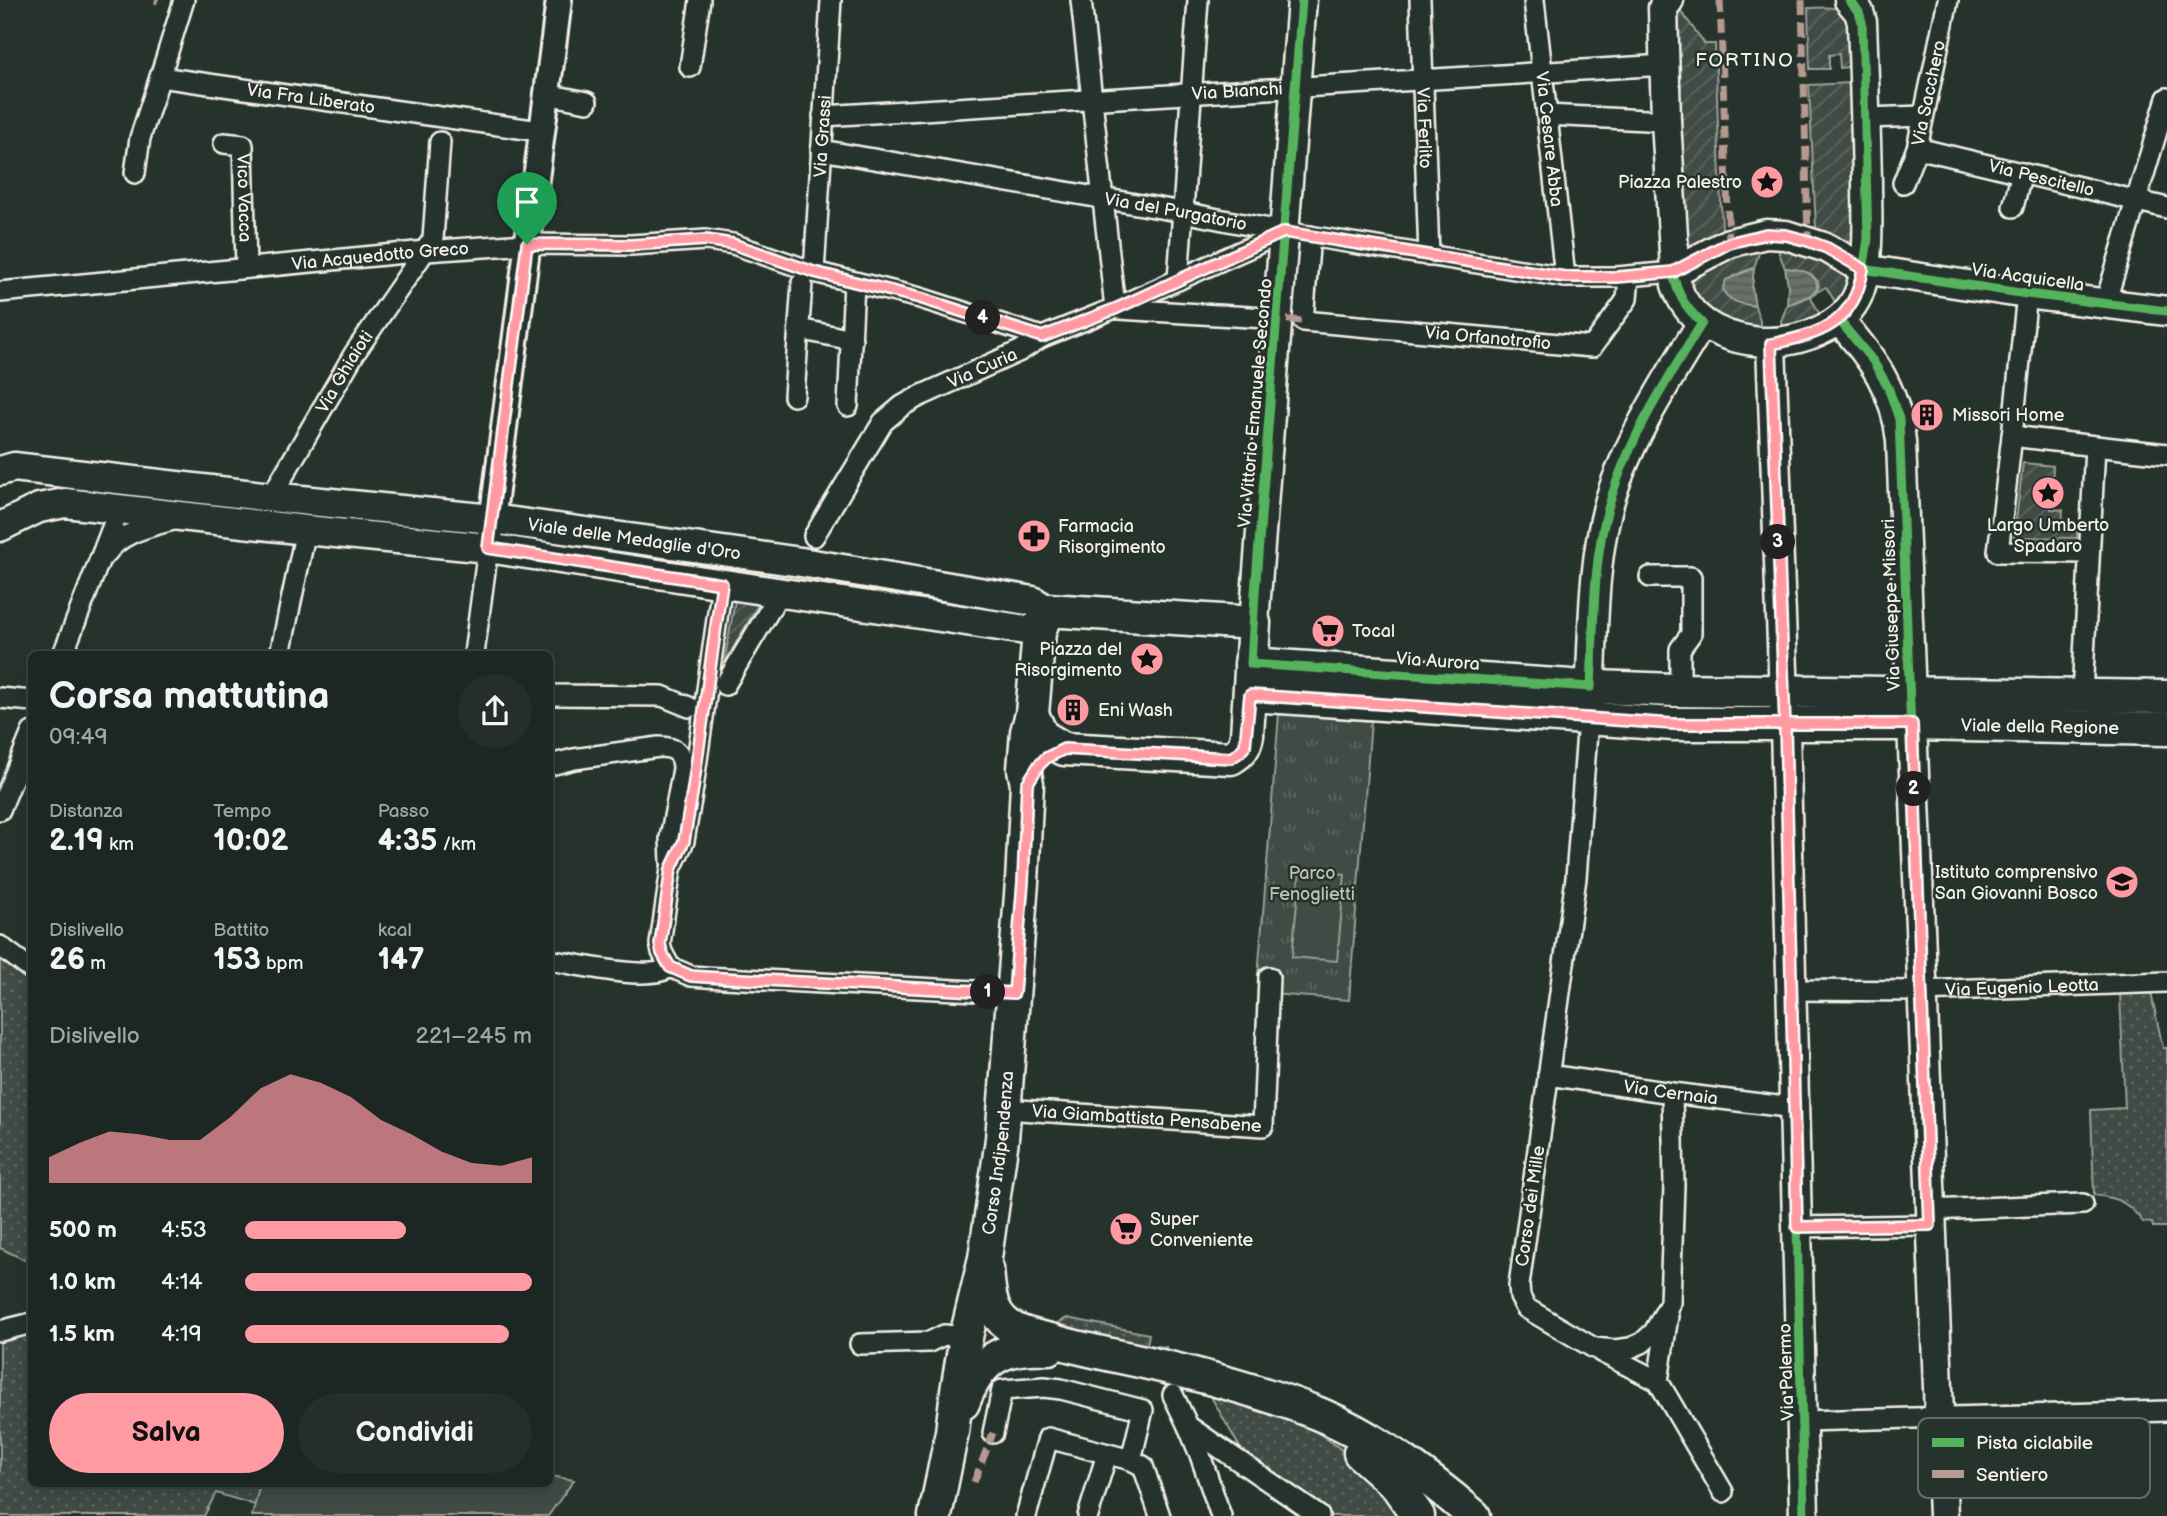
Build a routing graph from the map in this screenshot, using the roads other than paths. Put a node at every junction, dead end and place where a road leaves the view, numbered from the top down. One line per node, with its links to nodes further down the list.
1 (184, 0): 16 (street)
2 (559, 0): 19 (street)
3 (700, 0): 14 (street)
4 (831, 0): 25 (street, Via Grassi)
5 (1081, 0): 22 (street)
6 (1198, 0): 20 (street)
7 (1302, 0): 18 (main road, Via Vittorio Emanuele Secondo)
8 (1420, 0): 17 (street, Via Ferlito)
9 (1534, 0): 15 (street, Via Cesare Abba)
10 (1670, 0): 13 (main road)
11 (1849, 0): 27 (main road)
12 (1948, 0): 26 (street, Via Sacchero)
13 (1657, 66): 15 (street, Via Bianchi); 28 (main road)
14 (690, 67)
15 (1542, 74): 17 (street, Via Bianchi); 24 (street, Via Cesare Abba)
16 (160, 77): 29 (street, Via Fra Liberato); 34 (street)
17 (1423, 80): 18 (street, Via Bianchi); 45 (street, Via Ferlito)
18 (1296, 87): 20 (street, Via Bianchi); 42 (main road, Via Vittorio Emanuele Secondo)
19 (546, 94): 23 (street); 29 (street)
20 (1191, 94): 22 (street, Via Bianchi); 41 (street)
21 (2167, 98): 38 (street)
22 (1091, 100): 25 (street, Via Bianchi); 37 (street)
23 (587, 102)
24 (1547, 115): 28 (street); 51 (street, Via Cesare Abba)
25 (823, 116): 33 (street, Via Grassi)
26 (1923, 116): 27 (street); 32 (street, Via Sacchero)
27 (1873, 117): 47 (main road)
28 (1659, 121): 48 (main road)
29 (541, 131): 43 (street)
30 (440, 142): 44 (street)
31 (224, 143): 46 (street, Vico Vacca)
32 (1917, 148): 35 (street, Via Pescitello); 36 (street, Via Sacchero)
33 (821, 150): 37 (street, Via del Purgatorio); 50 (street, Via Grassi)
34 (135, 173)
35 (2022, 173): 38 (street, Via Pescitello); 39 (street)
36 (1903, 183)
37 (1102, 200): 41 (street, Via del Purgatorio); 57 (street)
38 (2137, 200): 40 (street, Via Pescitello); 56 (street)
39 (2013, 207)
40 (2167, 208)
41 (1183, 212): 42 (street, Via del Purgatorio); 52 (street)
42 (1297, 234): 45 (street, Via del Purgatorio); 49 (street, Via Orfanotrofio); 52 (street, Via Curia); 86 (main road, Via Vittorio Emanuele Secondo)
43 (527, 244): 44 (street, Via Acquedotto Greco); 50 (street, Via Acquedotto Greco); 75 (street)
44 (426, 251): 46 (street, Via Acquedotto Greco); 72 (street, Via Ghiaioti)
45 (1429, 256): 51 (street, Via del Purgatorio)
46 (246, 268): 54 (street, Via Acquedotto Greco)
47 (1874, 271): 48 (main road); 55 (main road, Via Acquicella); 60 (main road)
48 (1664, 273): 49 (street, Via del Purgatorio); 62 (main road)
49 (1629, 276): 51 (street, Via del Purgatorio)
50 (808, 277): 53 (street, Via Acquedotto Greco); 61 (street, Via Grassi)
51 (1565, 277)
52 (1178, 280): 57 (street, Via Curia)
53 (854, 283): 63 (street, Via Acquedotto Greco); 64 (street)
54 (0, 292)
55 (2027, 294): 56 (main road, Via Acquicella); 68 (street)
56 (2105, 304): 58 (main road, Via Acquicella)
57 (1115, 309): 59 (street); 63 (street, Via Curia)
58 (2167, 311)
59 (1266, 318)
60 (1845, 327): 65 (main road); 105 (main road, Via Giuseppe Missori)
61 (799, 329): 64 (street); 66 (street, Via Grassi)
62 (1697, 332): 65 (main road); 95 (main road)
63 (1042, 337): 78 (street, Via Curia)
64 (852, 340): 67 (street)
65 (1771, 352): 97 (main road, Via Palermo)
66 (794, 396)
67 (848, 406)
68 (2012, 430): 69 (street); 81 (street)
69 (2095, 446): 70 (street); 81 (street)
70 (2167, 454)
71 (5, 468): 72 (main road, Viale delle Medaglie d'Oro); 76 (main road)
72 (271, 497): 75 (main road, Viale delle Medaglie d'Oro)
73 (119, 510): 74 (main road, Viale delle Medaglie d'Oro); 76 (main road, Viale delle Medaglie d'Oro); 82 (street)
74 (187, 517): 77 (main road, Viale delle Medaglie d'Oro); 82 (street)
75 (492, 519): 79 (street); 80 (main road, Viale delle Medaglie d'Oro)
76 (0, 526)
77 (306, 530): 79 (main road, Viale delle Medaglie d'Oro); 89 (street)
78 (814, 536)
79 (488, 548): 84 (main road, Viale delle Medaglie d'Oro); 90 (street)
80 (750, 555): 84 (street); 87 (main road, Viale delle Medaglie d'Oro)
81 (2089, 558): 99 (street)
82 (97, 568): 88 (street)
83 (1650, 577): 96 (street)
84 (734, 586): 85 (main road, Viale delle Medaglie d'Oro); 117 (street)
85 (780, 591): 87 (main road, Viale delle Medaglie d'Oro); 94 (street)
86 (1254, 611): 87 (main road); 92 (main road)
87 (1033, 623): 107 (main road, Corso Indipendenza)
88 (64, 651)
89 (280, 651)
90 (474, 651)
91 (1392, 673): 92 (main road, Via Aurora); 93 (main road, Via Aurora); 103 (main road)
92 (1266, 680): 103 (main road); 113 (main road)
93 (1484, 680): 95 (main road, Via Aurora); 106 (main road)
94 (724, 685)
95 (1591, 687): 96 (main road, Via Aurora); 108 (main road)
96 (1677, 690): 97 (main road, Via Aurora); 109 (street)
97 (1784, 693): 105 (main road, Via Aurora); 110 (main road, Via Palermo)
98 (553, 695): 104 (street)
99 (2082, 695): 100 (main road); 105 (main road)
100 (2167, 697)
101 (0, 698): 102 (street)
102 (28, 701)
103 (1389, 705): 106 (main road)
104 (689, 707)
105 (1911, 709): 110 (main road); 111 (main road, Viale della Regione); 125 (main road, Via Giuseppe Missori)
106 (1482, 712): 108 (main road)
107 (1032, 714): 113 (main road); 115 (main road, Corso Indipendenza)
108 (1588, 719): 109 (main road); 127 (street, Corso dei Mille)
109 (1673, 724): 110 (main road)
110 (1785, 725): 124 (main road, Via Palermo)
111 (2167, 729)
112 (28, 742): 116 (street)
113 (1064, 749): 115 (main road)
114 (553, 764): 117 (street)
115 (1027, 784): 126 (main road, Corso Indipendenza)
116 (0, 810)
117 (671, 869): 121 (street)
118 (0, 946): 120 (street)
119 (555, 961): 121 (street)
120 (28, 967)
121 (670, 967): 126 (street)
122 (1269, 976): 130 (street, Via Giambattista Pensabene)
123 (2167, 982): 125 (street, Via Eugenio Leotta)
124 (1791, 990): 125 (street, Via Eugenio Leotta); 129 (main road, Via Palermo)
125 (1922, 991): 132 (main road, Via Giuseppe Missori)
126 (1014, 993): 130 (main road, Corso Indipendenza)
127 (1548, 1075): 128 (street, Via Cernaia); 140 (street, Corso dei Mille)
128 (1672, 1093): 129 (street, Via Cernaia); 135 (street)
129 (1794, 1108): 133 (main road, Via Palermo)
130 (1005, 1109): 134 (main road, Corso Indipendenza)
131 (2083, 1204): 132 (street)
132 (1930, 1218): 133 (street); 146 (main road, Via Giuseppe Missori)
133 (1797, 1227): 147 (main road, Via Palermo)
134 (985, 1258): 138 (main road, Corso Indipendenza); 141 (main road)
135 (1670, 1303): 140 (street); 142 (street)
136 (28, 1325): 137 (street)
137 (0, 1331)
138 (966, 1337): 139 (street); 149 (main road, Corso Indipendenza)
139 (860, 1345)
140 (1594, 1348): 142 (street, Corso dei Mille)
141 (1085, 1350): 144 (main road); 149 (main road)
142 (1658, 1381): 153 (street)
143 (1173, 1395): 148 (street)
144 (1267, 1395): 162 (main road); 163 (main road)
145 (2167, 1411): 146 (street)
146 (1938, 1416): 147 (street)
147 (1803, 1421): 164 (main road, Via Palermo)
148 (1188, 1426): 155 (street); 160 (street)
149 (953, 1432): 157 (main road, Corso Indipendenza)
150 (993, 1433): 152 (street)
151 (1107, 1454): 152 (street); 156 (street); 158 (street)
152 (1131, 1460): 159 (street)
153 (1723, 1492)
154 (1941, 1498): 165 (main road, Via Giuseppe Missori)
155 (1297, 1510): 161 (street)
156 (1089, 1515)
157 (935, 1516)
158 (1026, 1516)
159 (1160, 1516)
160 (1221, 1516)
161 (1319, 1516)
162 (1419, 1516)
163 (1474, 1516)
164 (1804, 1516)
165 (1942, 1516)

